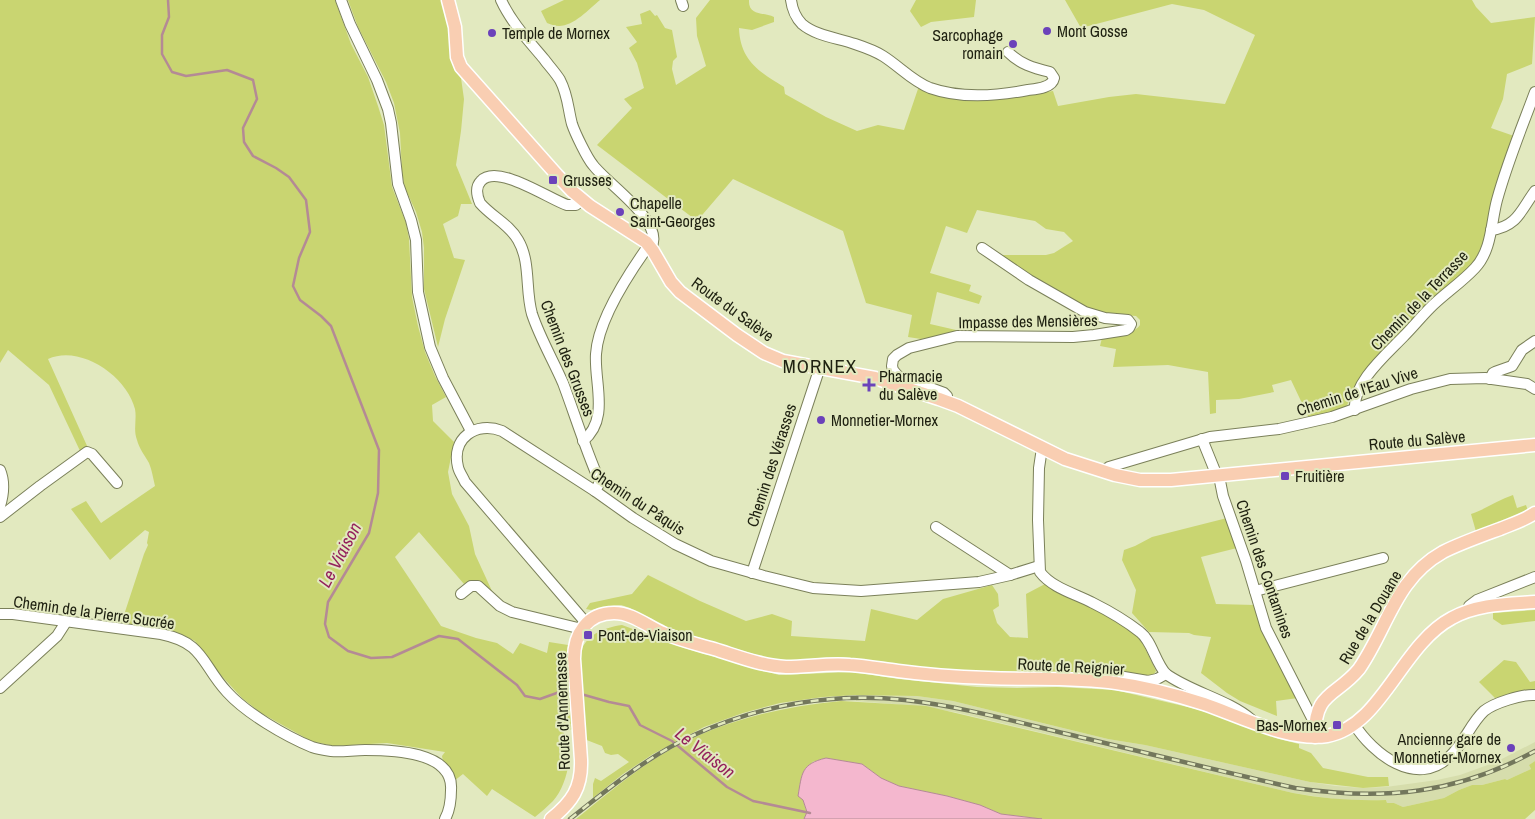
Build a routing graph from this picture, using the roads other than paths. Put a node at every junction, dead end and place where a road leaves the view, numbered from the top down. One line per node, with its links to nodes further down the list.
1 (341, 0): 18 (street)
2 (448, 0): 8 (main road, Route du Salève)
3 (501, 0): 10 (street)
4 (790, 0): 5 (street)
5 (1008, 52)
6 (1535, 92): 9 (street, Chemin de la Terrasse)
7 (1535, 191): 9 (street)
8 (581, 198): 10 (main road, Route du Salève); 20 (street, Chemin des Grusses)
9 (1491, 230): 17 (street, Chemin de la Terrasse)
10 (650, 247): 13 (main road, Route du Salève); 20 (street)
11 (982, 248): 16 (street, Impasse des Mensières)
12 (1535, 340): 14 (street)
13 (820, 368): 16 (main road, Route du Salève); 34 (street, Chemin des Vérasses)
14 (1490, 379): 15 (street, Chemin de l'Eau Vive); 17 (street, Chemin de l'Eau Vive)
15 (1532, 385)
16 (946, 401): 22 (main road, Route du Salève)
17 (1355, 410): 19 (street, Chemin de l'Eau Vive)
18 (471, 432): 27 (street, Chemin du Pâquis); 43 (street)
19 (1202, 439): 24 (street, Chemin de l'Eau Vive); 25 (street, Chemin des Contamines)
20 (583, 441): 27 (street, Chemin des Grusses)
21 (1535, 445): 25 (main road, Route du Salève)
22 (1042, 448): 24 (main road, Route du Salève); 33 (street)
23 (0, 470): 28 (street)
24 (1102, 472): 25 (main road, Route du Salève)
25 (1218, 476): 37 (street, Chemin des Contamines)
26 (116, 483): 30 (street)
27 (596, 491): 34 (street, Chemin du Pâquis)
28 (0, 506)
29 (1535, 512): 50 (main road, Rue de la Douane)
30 (0, 517)
31 (936, 527): 35 (street)
32 (1384, 558): 37 (street)
33 (1039, 566): 35 (street, Chemin du Pâquis); 44 (street)
34 (752, 573): 35 (street, Chemin du Pâquis)
35 (1010, 575)
36 (1535, 577): 40 (street)
37 (1255, 591): 50 (street, Chemin des Contamines)
38 (461, 594): 43 (street)
39 (1535, 602): 40 (main road, Route de Reignier)
40 (1469, 610): 49 (main road, Route de Reignier)
41 (0, 614): 42 (street, Chemin de la Pierre Sucrée)
42 (66, 622): 46 (street); 51 (street, Chemin de la Pierre Sucrée)
43 (582, 630): 45 (main road, Route de Reignier); 52 (main road, Route d'Annemasse)
44 (1166, 674): 45 (street); 48 (street)
45 (1082, 680): 48 (main road, Route de Reignier)
46 (0, 688)
47 (1535, 695): 49 (street)
48 (1257, 723): 50 (main road, Route de Reignier)
49 (1354, 724): 50 (main road, Route de Reignier)
50 (1315, 731)
51 (445, 819)
52 (551, 819)

